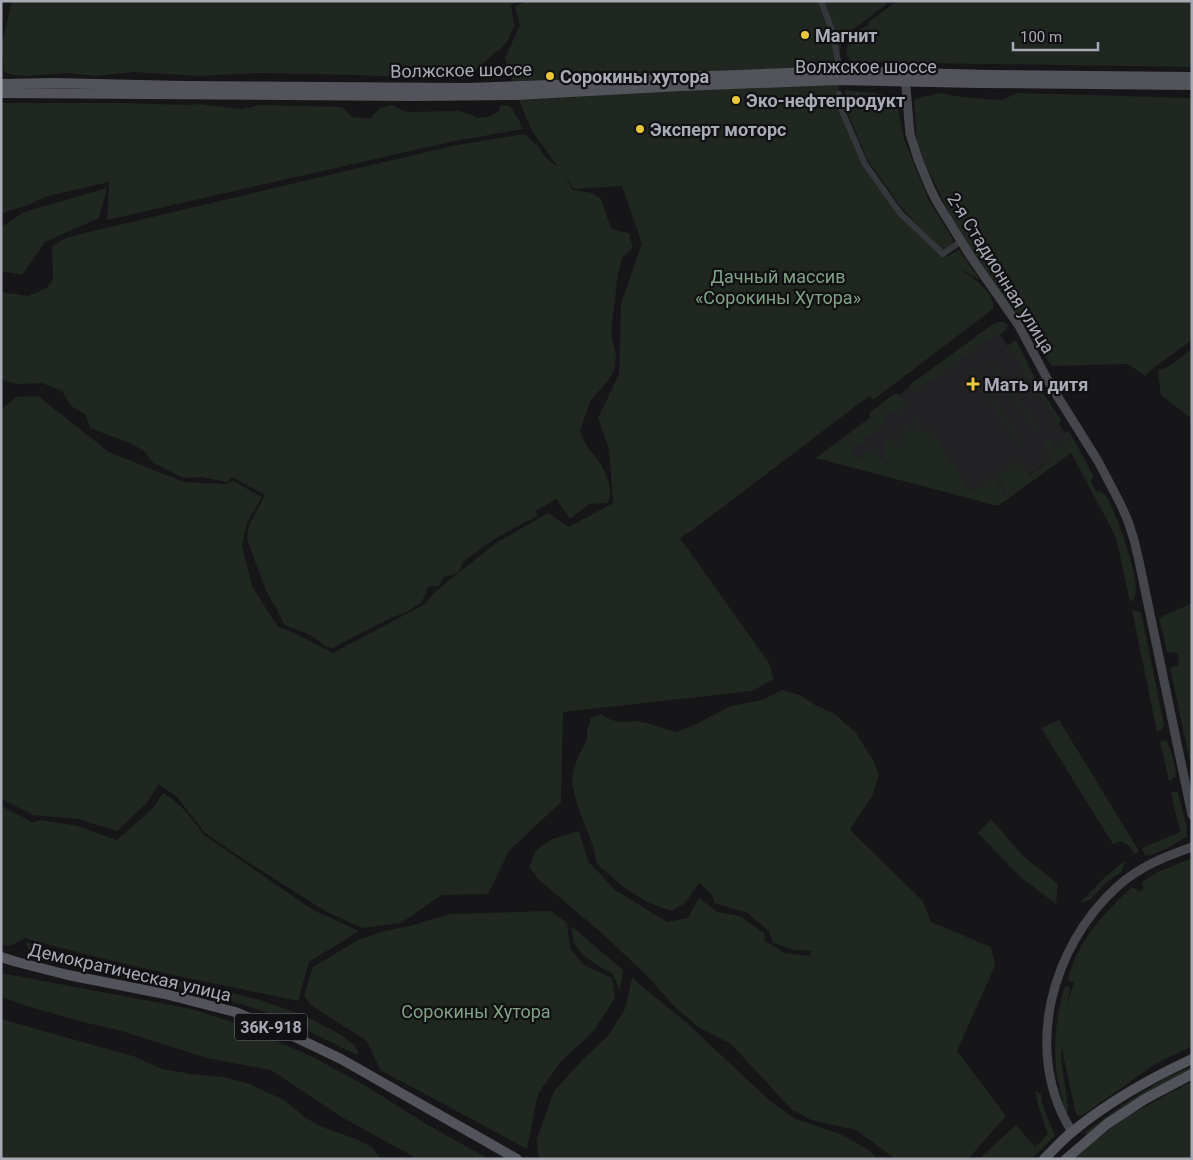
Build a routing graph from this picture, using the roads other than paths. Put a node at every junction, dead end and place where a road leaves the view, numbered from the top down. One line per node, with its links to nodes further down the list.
1 (820, 1): 2 (street)
2 (840, 71): 3 (main road, Волжское шоссе); 7 (main road, Волжское шоссе)
3 (905, 77): 4 (main road, Волжское шоссе); 6 (main road, Волжское шоссе); 7 (main road, Волжское шоссе); 10 (main road, 2-я Стадионная улица)
4 (1192, 77)
5 (1, 84): 7 (main road, Волжское шоссе)
6 (1192, 85)
7 (182, 90): 8 (main road, Волжское шоссе)
8 (1, 92)
9 (839, 94): 10 (street)
10 (961, 241): 11 (main road, 2-я Стадионная улица)
11 (1192, 815)
12 (1192, 847): 16 (main road)
13 (1, 957): 18 (main road, Демократическая улица / 36К-918)
14 (1192, 1059): 16 (main road)
15 (1192, 1074): 17 (main road)
16 (1072, 1132): 17 (main road); 19 (main road)
17 (1082, 1145): 20 (main road)
18 (517, 1159)
19 (1044, 1159)
20 (1066, 1159)

